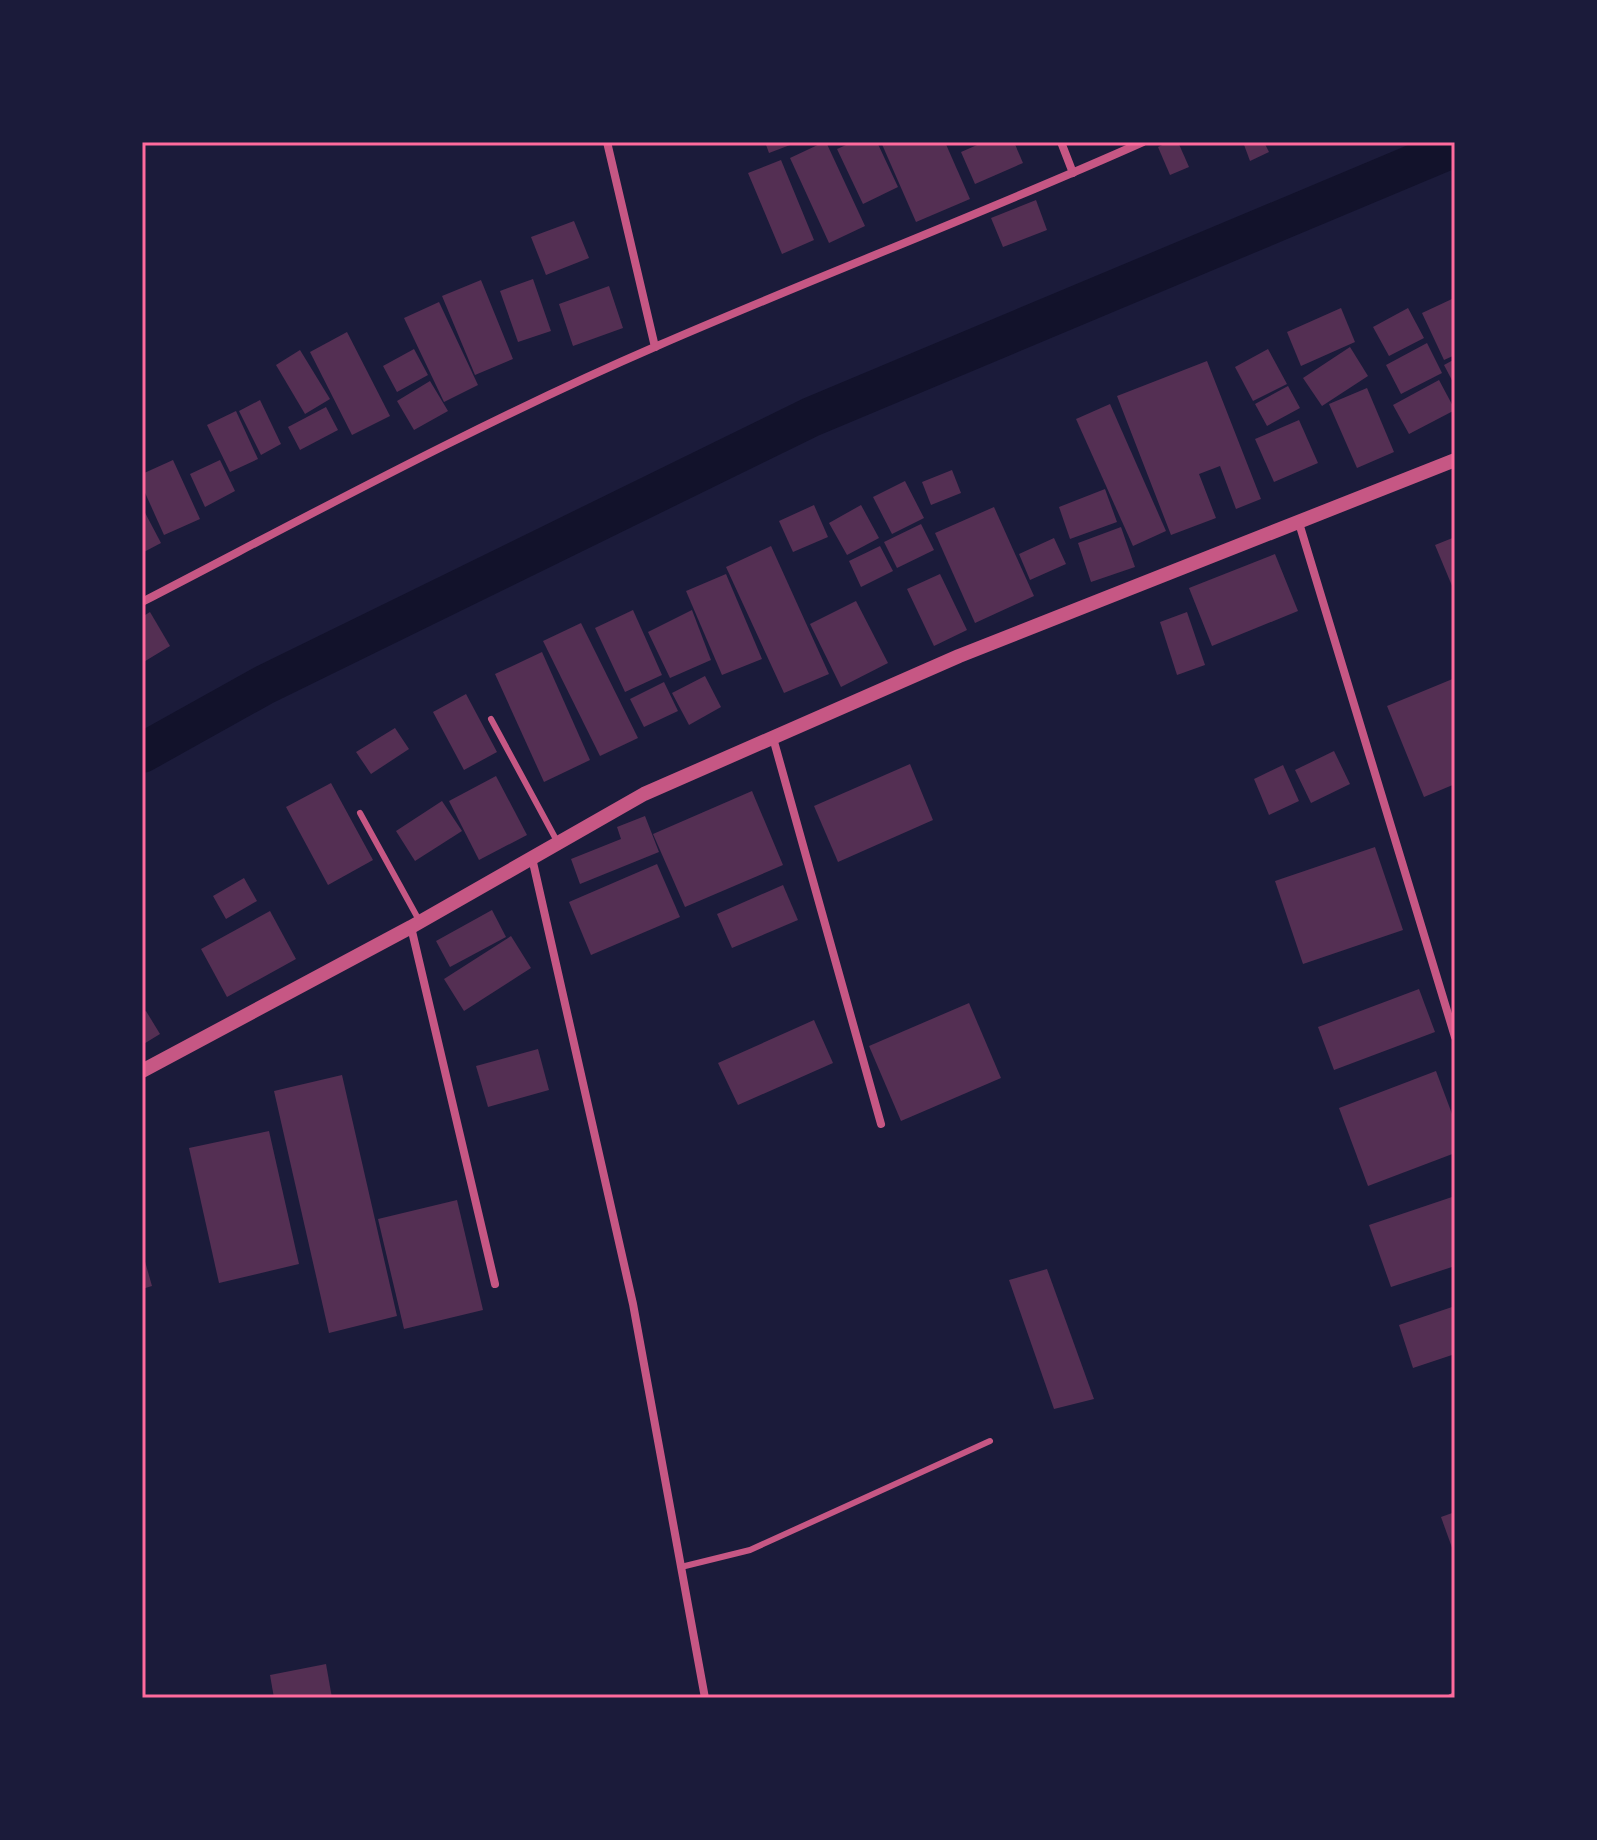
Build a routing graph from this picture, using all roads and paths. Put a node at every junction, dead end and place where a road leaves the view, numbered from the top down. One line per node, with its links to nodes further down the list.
1 (607, 142): 5 (street)
2 (1061, 142): 4 (street)
3 (1143, 142): 4 (street)
4 (1073, 173): 5 (street)
5 (655, 347): 8 (street)
6 (1455, 460): 7 (street)
7 (1299, 523): 10 (street); 15 (street)
8 (142, 602)
9 (491, 719): 12 (lane)
10 (773, 738): 12 (street); 17 (street)
11 (360, 813): 14 (lane)
12 (558, 843): 13 (street)
13 (532, 858): 14 (street); 20 (street)
14 (416, 925): 16 (street); 18 (street)
15 (1455, 1037)
16 (142, 1071)
17 (881, 1124)
18 (495, 1284)
19 (990, 1441): 20 (lane)
20 (681, 1567): 21 (street)
21 (705, 1698)

